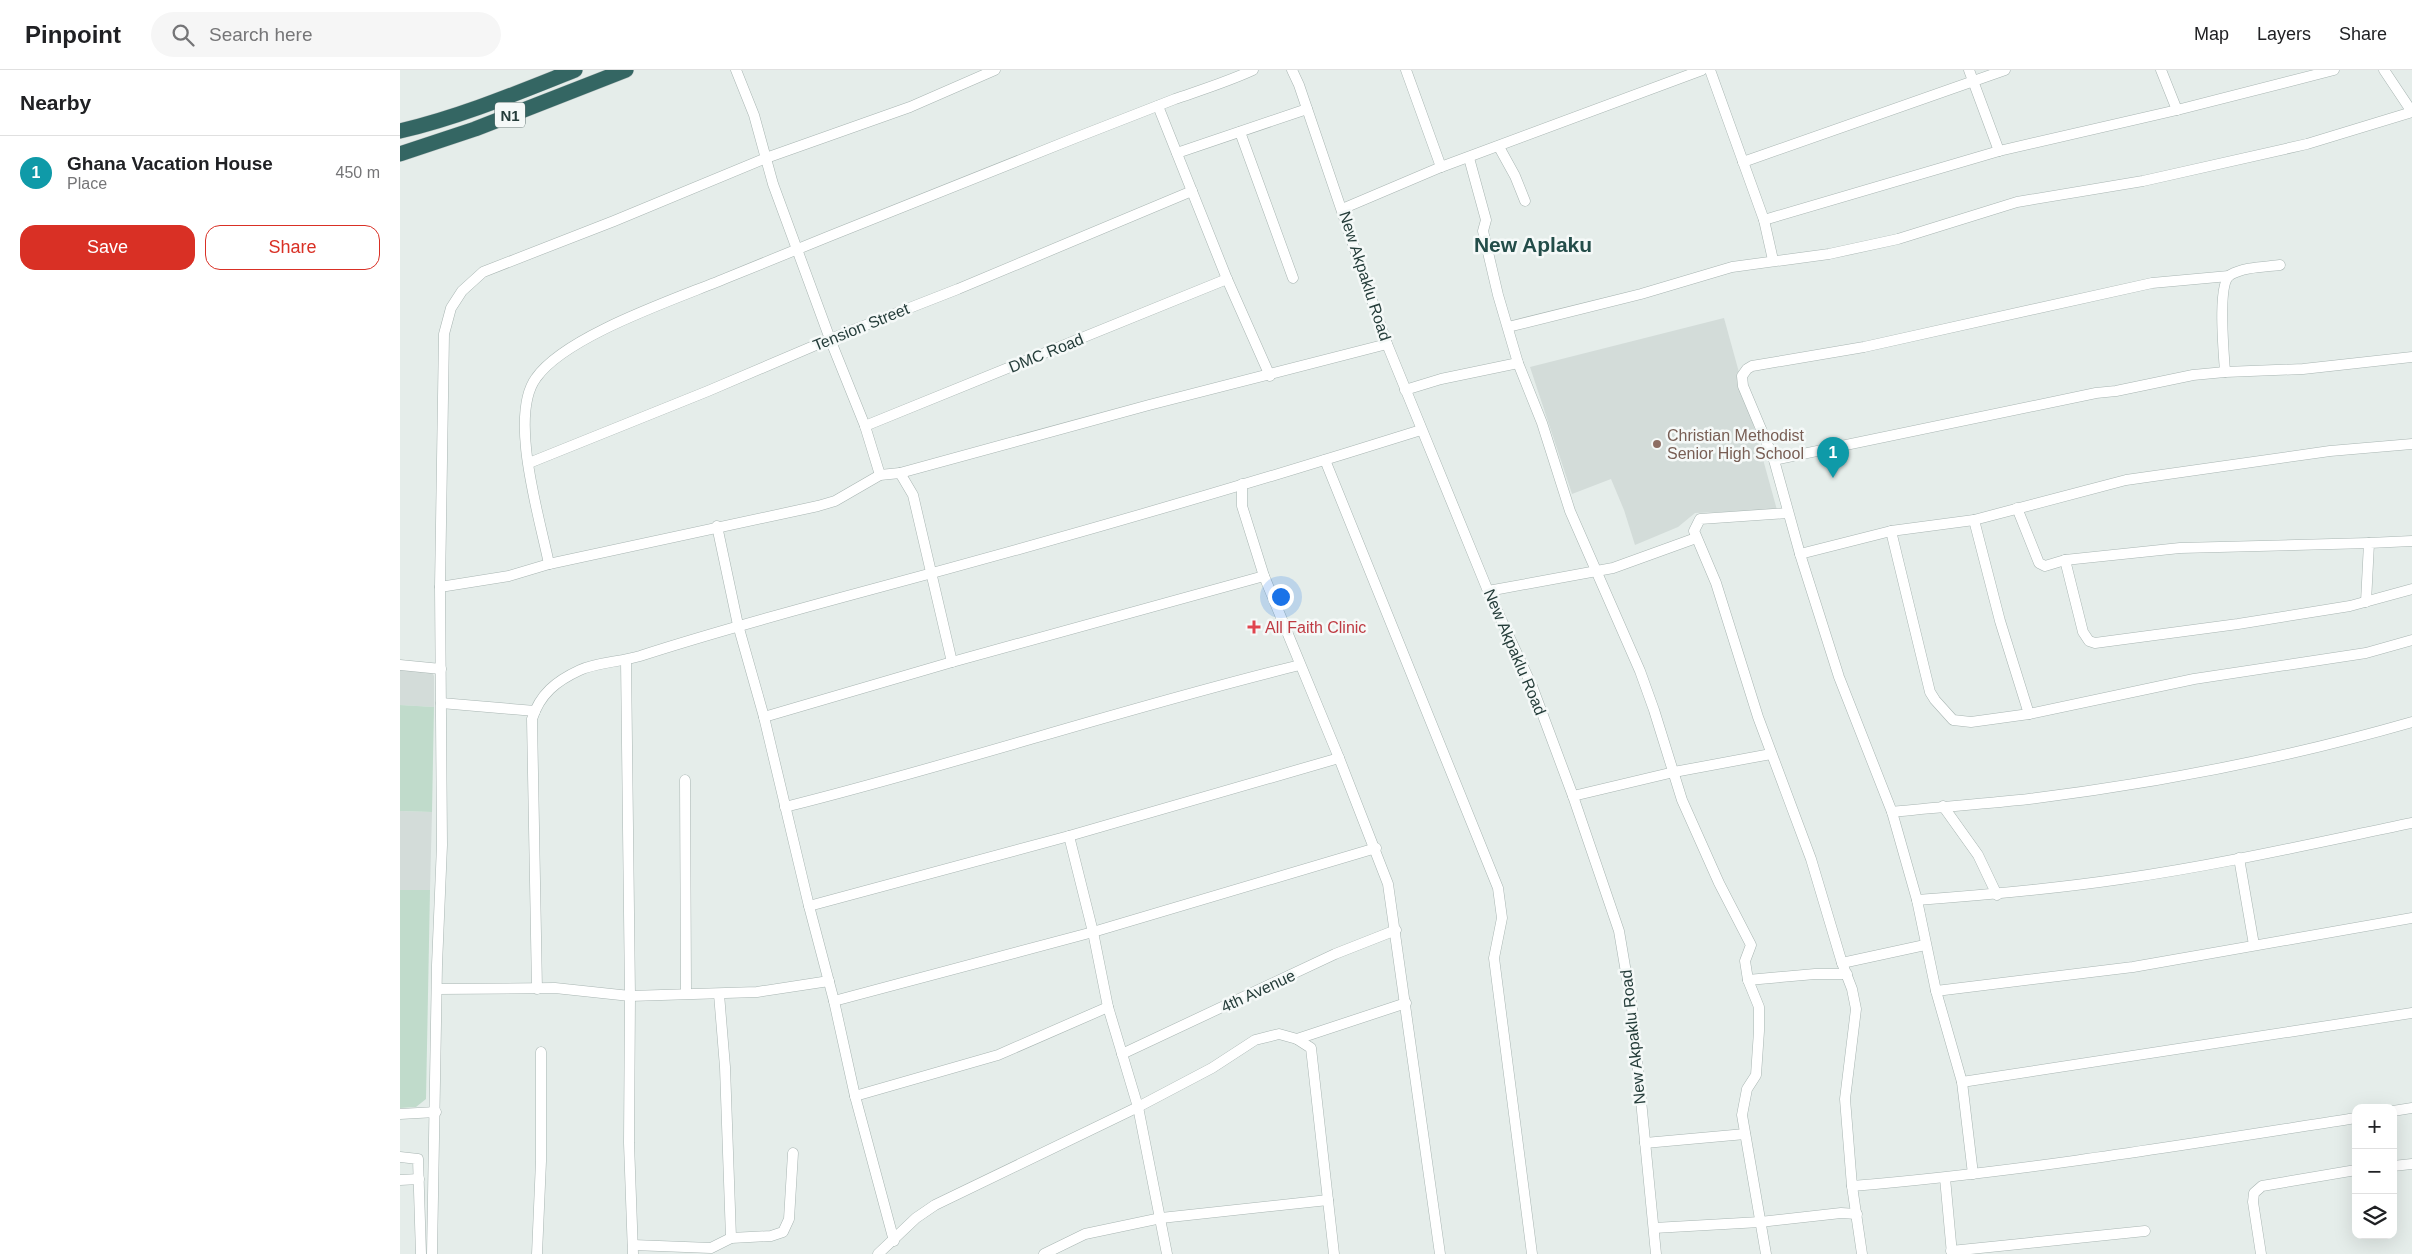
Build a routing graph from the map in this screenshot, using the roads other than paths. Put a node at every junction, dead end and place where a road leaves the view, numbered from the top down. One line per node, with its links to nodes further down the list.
1 (575, 70): 16 (highway, N1)
2 (736, 70): 28 (street)
3 (995, 70): 28 (street)
4 (1253, 70): 17 (street)
5 (1292, 70): 18 (street, New Akpaklu Road)
6 (1406, 70): 31 (street)
7 (1702, 70): 24 (street)
8 (1710, 70): 30 (street)
9 (1969, 70): 15 (street)
10 (2005, 70): 15 (street)
11 (2161, 70): 19 (street)
12 (2334, 70): 19 (street)
13 (2384, 70): 20 (street)
14 (621, 71): 21 (highway, N1)
15 (1973, 82): 25 (street); 30 (street)
16 (499, 100): 21 (highway); 22 (highway, N1)
17 (1158, 106): 26 (street); 36 (street)
18 (1307, 109): 23 (street); 34 (street, New Akpaklu Road)
19 (2177, 110): 25 (street)
20 (2412, 112): 37 (street)
21 (504, 118): 27 (highway, N1)
22 (400, 131)
23 (1240, 132): 26 (street); 40 (street)
24 (1499, 146): 29 (street); 33 (street)
25 (1999, 151): 35 (street)
26 (1178, 153): 32 (street)
27 (400, 154)
28 (766, 158): 36 (street); 73 (street)
29 (1469, 158): 31 (street); 42 (street)
30 (1743, 162): 35 (street)
31 (1441, 167): 34 (street)
32 (1192, 191): 41 (street); 43 (street, Tension Street)
33 (1524, 202)
34 (1342, 209): 44 (street, New Akpaklu Road)
35 (1764, 220): 37 (street)
36 (798, 249): 43 (street); 55 (street)
37 (1773, 260): 42 (street)
38 (2280, 266): 39 (street)
39 (2229, 276): 47 (street); 54 (street)
40 (1293, 278)
41 (1227, 279): 48 (street); 50 (street, DMC Road)
42 (1508, 327): 46 (street)
43 (830, 339): 50 (street); 55 (street, Tension Street)
44 (1387, 344): 48 (street); 49 (street, New Akpaklu Road)
45 (2412, 357): 47 (street)
46 (1518, 363): 49 (street); 70 (street)
47 (2225, 372): 54 (street)
48 (1270, 376): 56 (street)
49 (1405, 390): 51 (street, New Akpaklu Road)
50 (865, 426): 57 (street)
51 (1421, 430): 53 (street); 75 (street, New Akpaklu Road)
52 (2412, 444): 59 (street)
53 (1325, 460): 58 (street); 164 (street)
54 (1774, 460): 60 (street)
55 (529, 463): 69 (street)
56 (900, 473): 57 (street); 71 (street)
57 (880, 475): 62 (street)
58 (1242, 484): 71 (street); 72 (street)
59 (2017, 508): 61 (street); 68 (street)
60 (1788, 513): 64 (street); 67 (street)
61 (1974, 520): 63 (street); 86 (street)
62 (717, 526): 69 (street); 77 (street)
63 (1891, 531): 67 (street); 86 (street)
64 (1696, 538): 70 (street); 89 (street)
65 (2412, 541): 66 (street)
66 (2369, 543): 68 (street); 76 (street)
67 (1800, 554): 96 (street)
68 (2066, 560): 76 (street)
69 (549, 564): 73 (street)
70 (1596, 570): 75 (street); 91 (street)
71 (930, 573): 77 (street); 80 (street)
72 (1264, 576): 80 (street); 82 (street)
73 (440, 587): 83 (street)
74 (2412, 588): 76 (street)
75 (1488, 590): 93 (street, New Akpaklu Road)
76 (2366, 602)
77 (738, 625): 79 (street); 87 (street)
78 (2412, 640): 86 (street)
79 (626, 660): 85 (street); 118 (street)
80 (952, 662): 87 (street)
81 (400, 665): 83 (street)
82 (1300, 665): 90 (street); 94 (street)
83 (441, 669): 84 (street)
84 (441, 703): 85 (street); 113 (street)
85 (535, 711): 114 (street)
86 (2029, 714)
87 (764, 717): 94 (street)
88 (2412, 722): 95 (street)
89 (1771, 754): 91 (street); 109 (street)
90 (1340, 758): 98 (street); 99 (street)
91 (1674, 772): 93 (street); 111 (street)
92 (685, 780): 116 (street)
93 (1573, 796): 135 (street, New Akpaklu Road)
94 (785, 806): 103 (street)
95 (1943, 806): 96 (street); 101 (street)
96 (1892, 812): 102 (street)
97 (2412, 823): 100 (street)
98 (1068, 836): 103 (street); 106 (street)
99 (1376, 848): 105 (street); 106 (street)
100 (2239, 858): 101 (street); 107 (street)
101 (1997, 895): 102 (street)
102 (1917, 900): 108 (street)
103 (809, 906): 112 (street)
104 (2412, 918): 107 (street)
105 (1396, 930): 120 (street); 125 (street, 4th Avenue)
106 (1093, 932): 119 (street); 121 (street)
107 (2254, 945): 115 (street)
108 (1925, 946): 109 (street); 115 (street)
109 (1842, 963): 110 (street)
110 (1847, 974): 111 (street); 145 (street)
111 (1748, 980): 134 (street)
112 (829, 981): 117 (street); 119 (street)
113 (437, 989): 114 (street); 131 (street)
114 (537, 989): 118 (street)
115 (1936, 991): 126 (street)
116 (686, 993): 117 (street); 118 (street)
117 (719, 994): 152 (street)
118 (630, 996): 154 (street)
119 (834, 1001): 127 (street)
120 (1406, 1003): 123 (street); 163 (street)
121 (1108, 1007): 125 (street); 127 (street)
122 (2412, 1013): 126 (street)
123 (1297, 1039): 128 (street); 146 (street)
124 (541, 1052): 158 (street)
125 (1122, 1054): 128 (street)
126 (1962, 1082): 141 (street)
127 (854, 1096): 153 (street)
128 (1138, 1107): 148 (street); 153 (street)
129 (2412, 1108): 130 (street)
130 (2397, 1110)
131 (436, 1112): 132 (street); 157 (street)
132 (400, 1114)
133 (2352, 1119): 141 (street)
134 (1745, 1134): 135 (street); 149 (street)
135 (1644, 1143): 150 (street, New Akpaklu Road)
136 (793, 1153): 152 (street)
137 (400, 1157): 143 (street)
138 (2412, 1164): 139 (street)
139 (2397, 1166)
140 (2352, 1171): 168 (street)
141 (1973, 1174): 142 (street)
142 (1945, 1178): 145 (street); 155 (street)
143 (419, 1179): 144 (street); 156 (street)
144 (400, 1180)
145 (1852, 1186): 147 (street)
146 (1328, 1200): 148 (street); 162 (street)
147 (1857, 1214): 149 (street); 167 (street)
148 (1161, 1218): 160 (street); 161 (street)
149 (1760, 1222): 150 (street); 166 (street)
150 (1654, 1228): 165 (street, New Akpaklu Road)
151 (2145, 1232): 155 (street)
152 (730, 1238): 154 (street)
153 (894, 1241): 159 (street)
154 (633, 1249)
155 (1952, 1252)
156 (421, 1254)
157 (432, 1254)
158 (537, 1254)
159 (878, 1254)
160 (1044, 1254)
161 (1167, 1254)
162 (1334, 1254)
163 (1440, 1254)
164 (1532, 1254)
165 (1656, 1254)
166 (1766, 1254)
167 (1862, 1254)
168 (2261, 1254)

